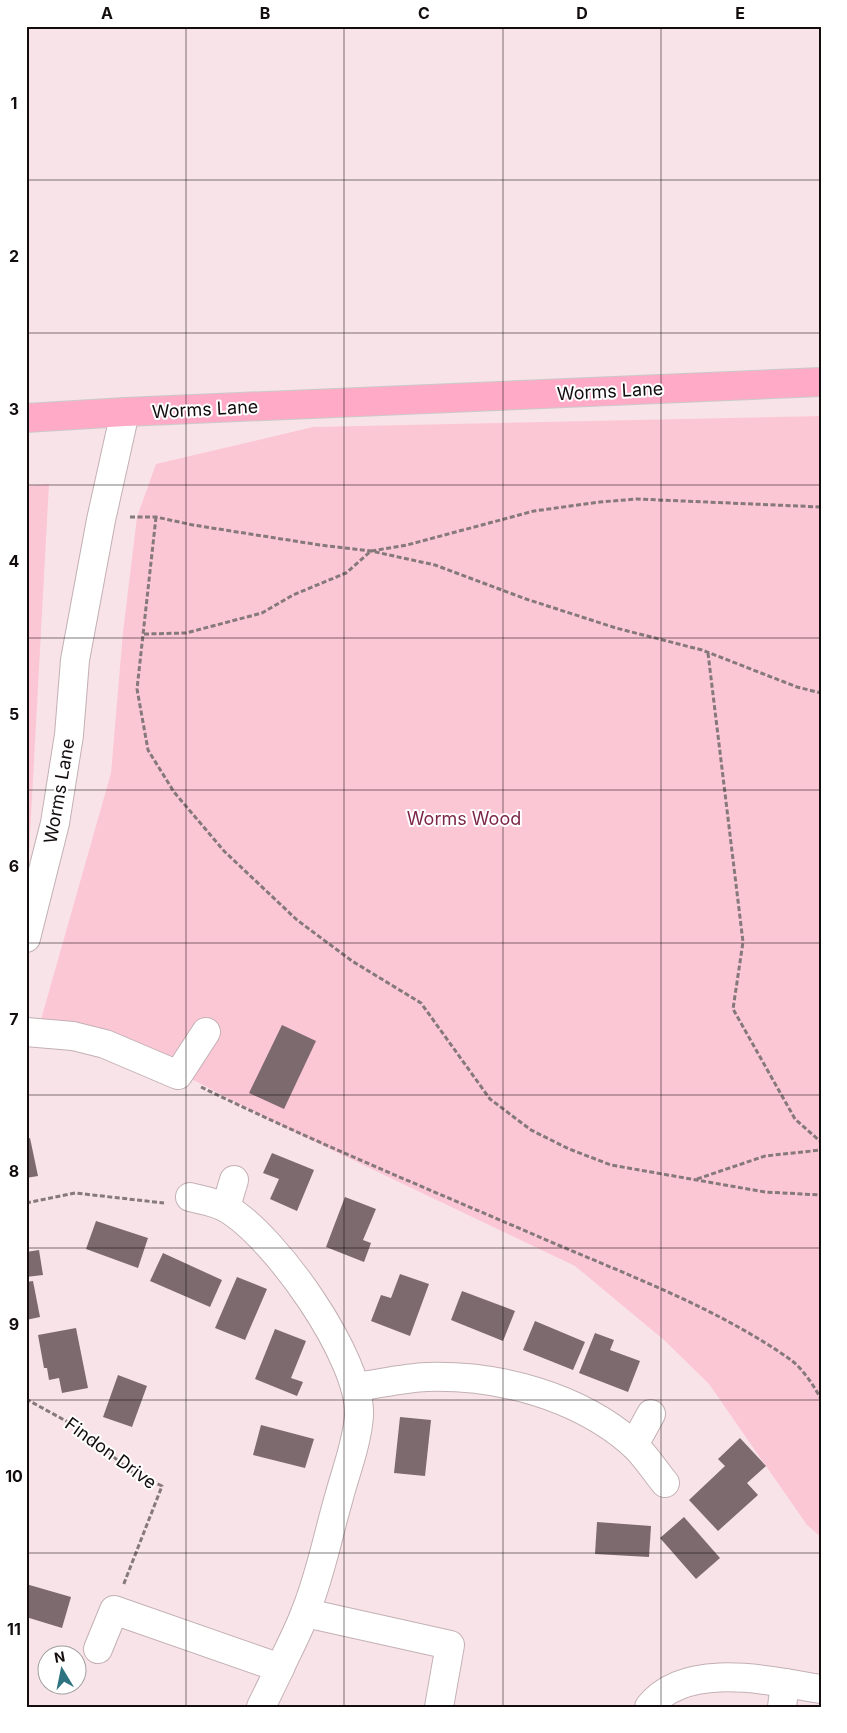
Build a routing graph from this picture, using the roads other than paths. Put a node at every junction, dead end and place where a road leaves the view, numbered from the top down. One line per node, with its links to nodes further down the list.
1 (821, 382): 2 (main road, Worms Lane)
2 (125, 412): 3 (main road); 4 (street, Worms Lane)
3 (26, 418)
4 (26, 938)
5 (26, 1032): 6 (street)
6 (206, 1032)
7 (234, 1180): 9 (street)
8 (190, 1197): 9 (street)
9 (226, 1207): 10 (street)
10 (355, 1387): 12 (street); 14 (street)
11 (651, 1414): 12 (street)
12 (634, 1445): 13 (street)
13 (665, 1483)
14 (306, 1613): 16 (street); 20 (street)
15 (98, 1649): 16 (street)
16 (280, 1668): 19 (street)
17 (821, 1689): 18 (street)
18 (783, 1695): 21 (street)
19 (261, 1707)
20 (439, 1707)
21 (649, 1707)

